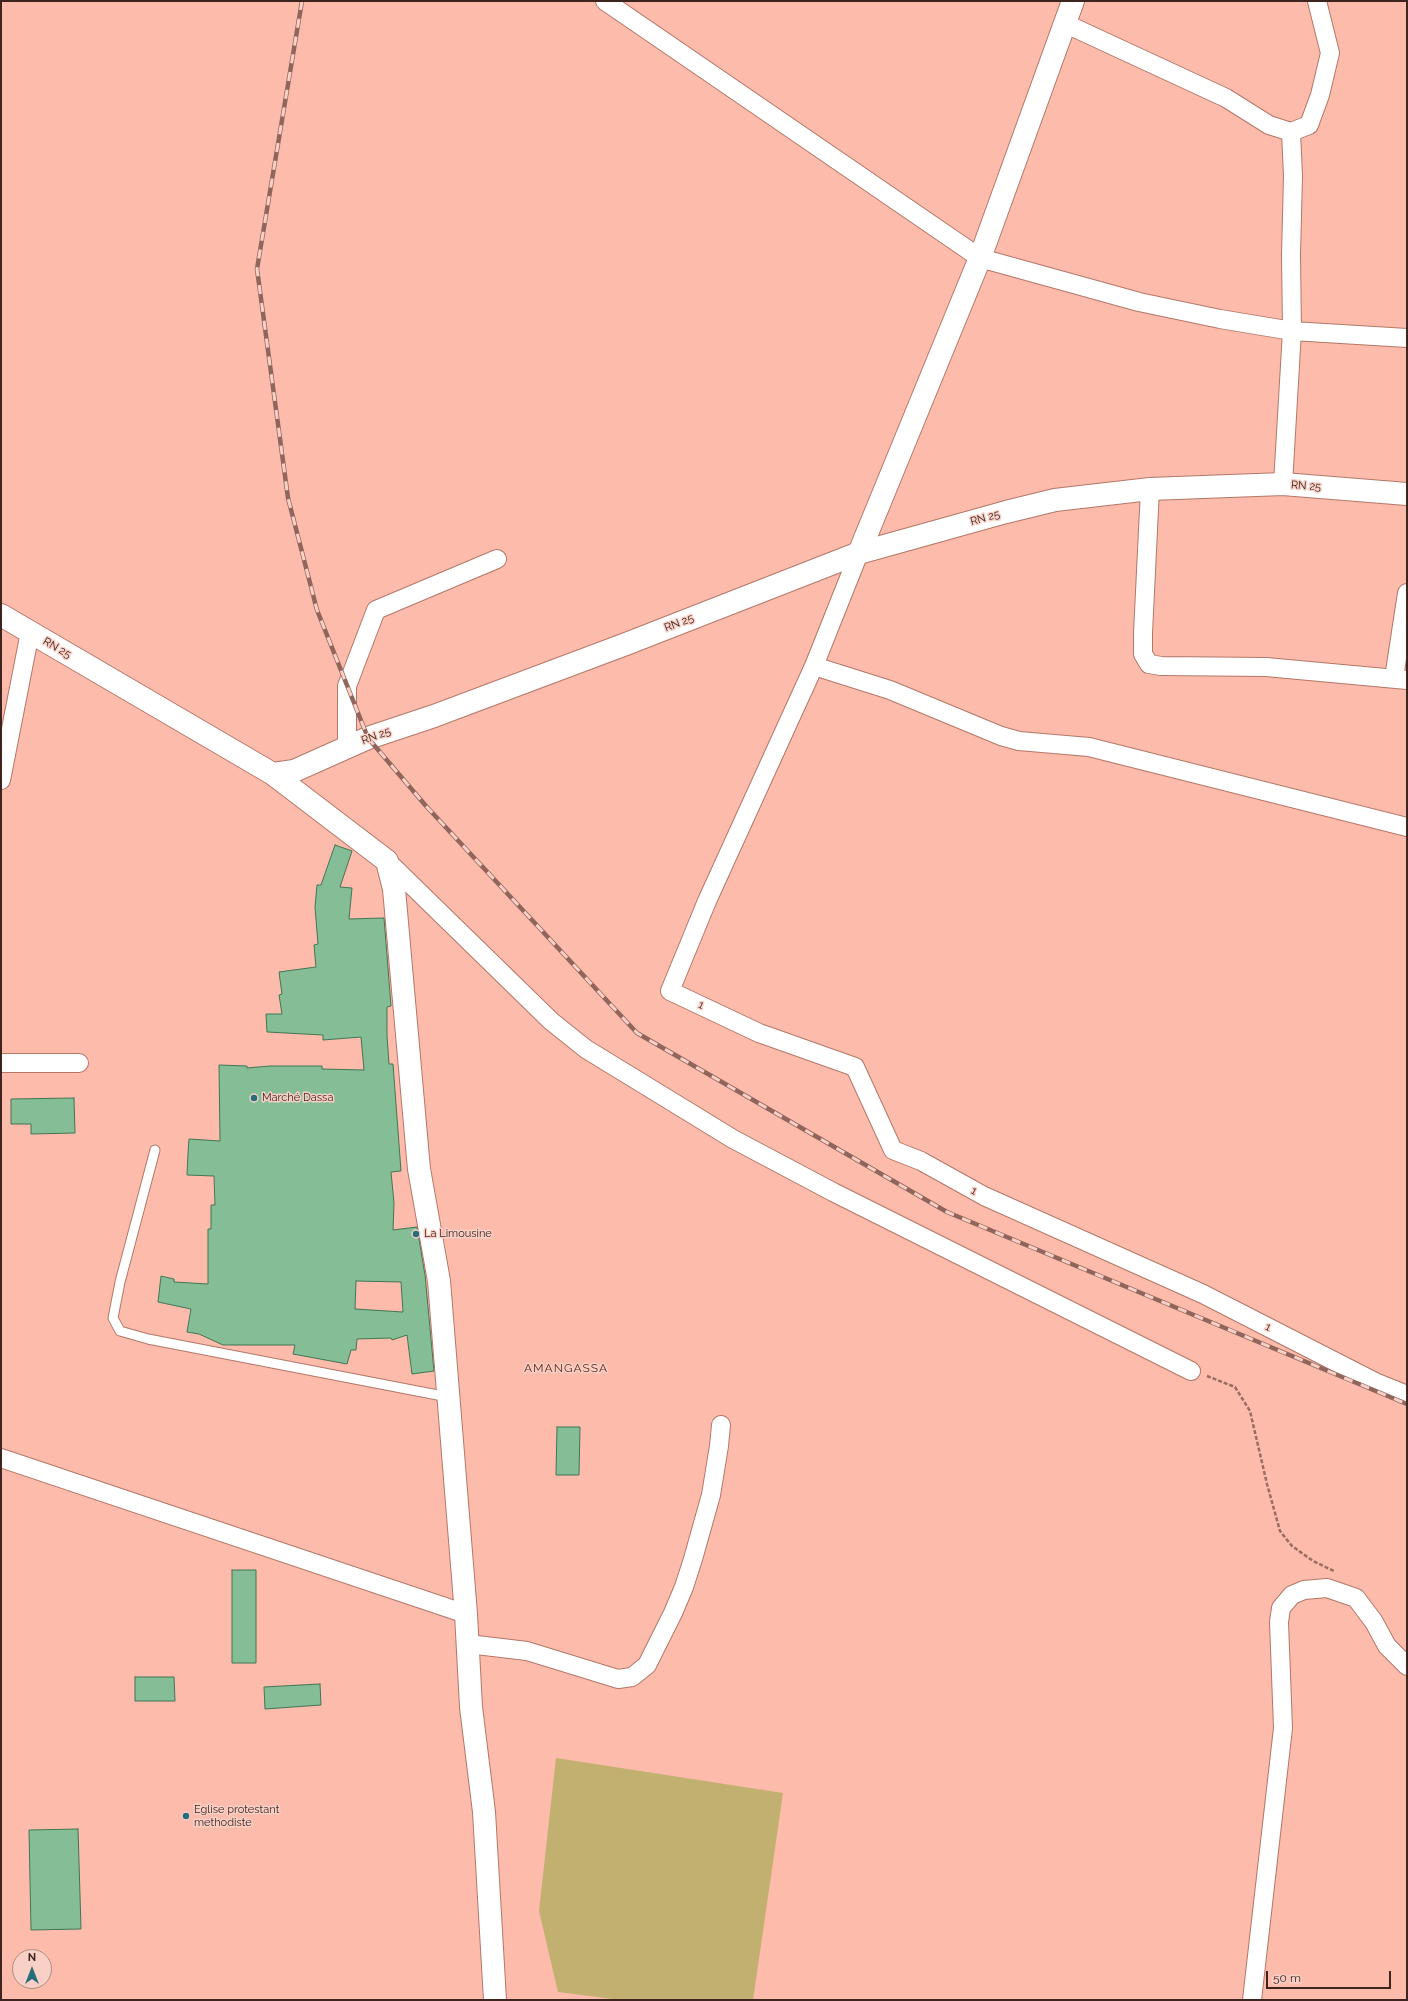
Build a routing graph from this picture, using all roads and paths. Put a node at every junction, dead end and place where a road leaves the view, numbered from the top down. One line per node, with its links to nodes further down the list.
1 (605, 1): 6 (street)
2 (1073, 1): 4 (main road)
3 (1317, 1): 5 (street)
4 (1064, 23): 5 (street); 6 (main road)
5 (1291, 132): 7 (street)
6 (980, 258): 7 (street); 12 (main road)
7 (1292, 331): 8 (street); 9 (street)
8 (1407, 338)
9 (1283, 484): 10 (main road, RN 25 / RN 25); 11 (main road, RN 25 / RN 25)
10 (1150, 489): 12 (main road, RN 25 / RN 25); 18 (street)
11 (1407, 494)
12 (859, 553): 17 (street); 19 (main road, RN 25 / RN 25)
13 (497, 559): 19 (street)
14 (1407, 593): 18 (street)
15 (1, 615): 16 (main road, RN 25 / RN 25)
16 (30, 632): 20 (main road, RN 25 / RN 25); 21 (street)
17 (814, 666): 22 (street); 28 (street, 1)
18 (1400, 679)
19 (347, 747): 20 (main road, RN 25 / RN 25)
20 (273, 774): 23 (main road)
21 (1, 780)
22 (1407, 827)
23 (387, 861): 27 (street); 29 (main road)
24 (1, 1063): 25 (street)
25 (79, 1063)
26 (155, 1150): 29 (lane)
27 (1191, 1371): 32 (path)
28 (1407, 1395)
29 (448, 1397): 33 (main road)
30 (721, 1425): 34 (street)
31 (1, 1458): 33 (street)
32 (1337, 1574)
33 (466, 1614): 34 (main road)
34 (468, 1644): 36 (main road)
35 (1407, 1666): 37 (street)
36 (498, 1996)
37 (1252, 2000)

